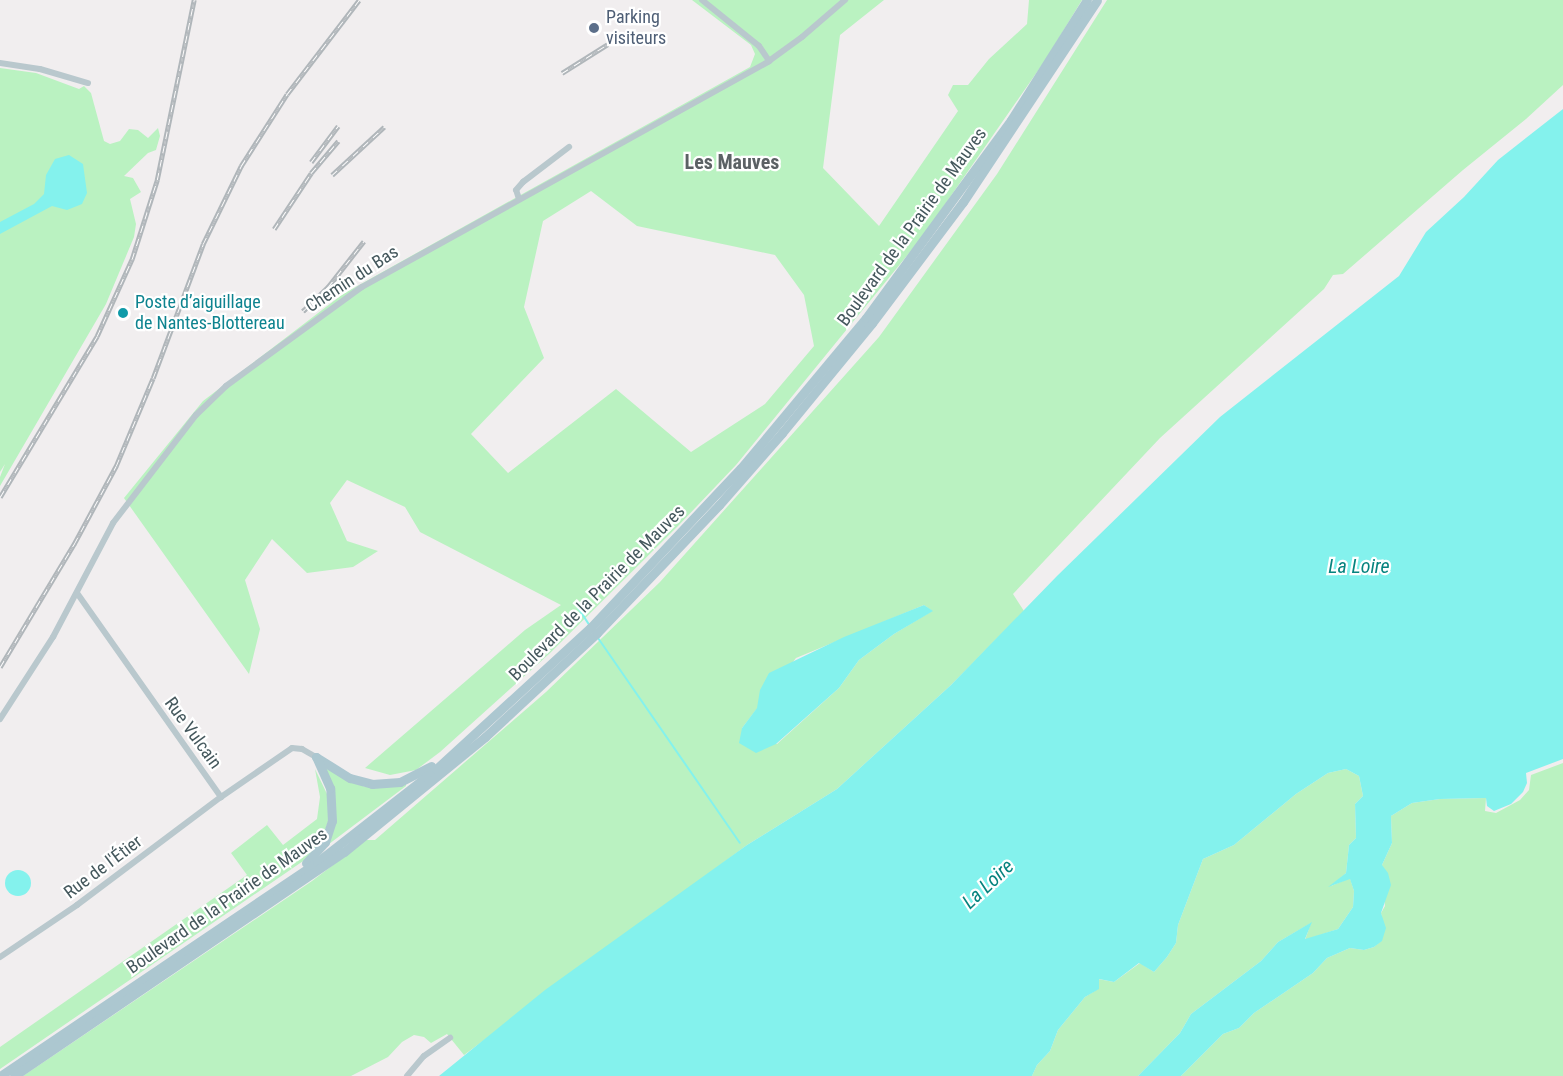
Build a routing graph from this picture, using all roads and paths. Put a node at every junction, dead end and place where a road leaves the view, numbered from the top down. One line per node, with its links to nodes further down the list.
1 (702, 0): 5 (street)
2 (845, 0): 5 (street, Chemin du Bas)
3 (1087, 0): 11 (main road, Boulevard de la Prairie de Mauves)
4 (1097, 0): 19 (main road, Boulevard de la Prairie de Mauves)
5 (769, 61): 9 (street, Chemin du Bas)
6 (0, 63): 7 (street)
7 (88, 83)
8 (569, 147): 9 (street)
9 (519, 199): 10 (street, Chemin du Bas)
10 (77, 593): 12 (street, Chemin du Bas); 14 (street, Rue Vulcain)
11 (535, 680): 13 (main road); 16 (main road, Boulevard de la Prairie de Mauves)
12 (0, 718)
13 (316, 757): 14 (street, Rue Vulcain); 16 (main road)
14 (221, 797): 15 (street, Rue de l'Étier)
15 (0, 957)
16 (91, 1015): 18 (main road, Boulevard de la Prairie de Mauves)
17 (450, 1038): 20 (street)
18 (0, 1076)
19 (14, 1076)
20 (406, 1076)

